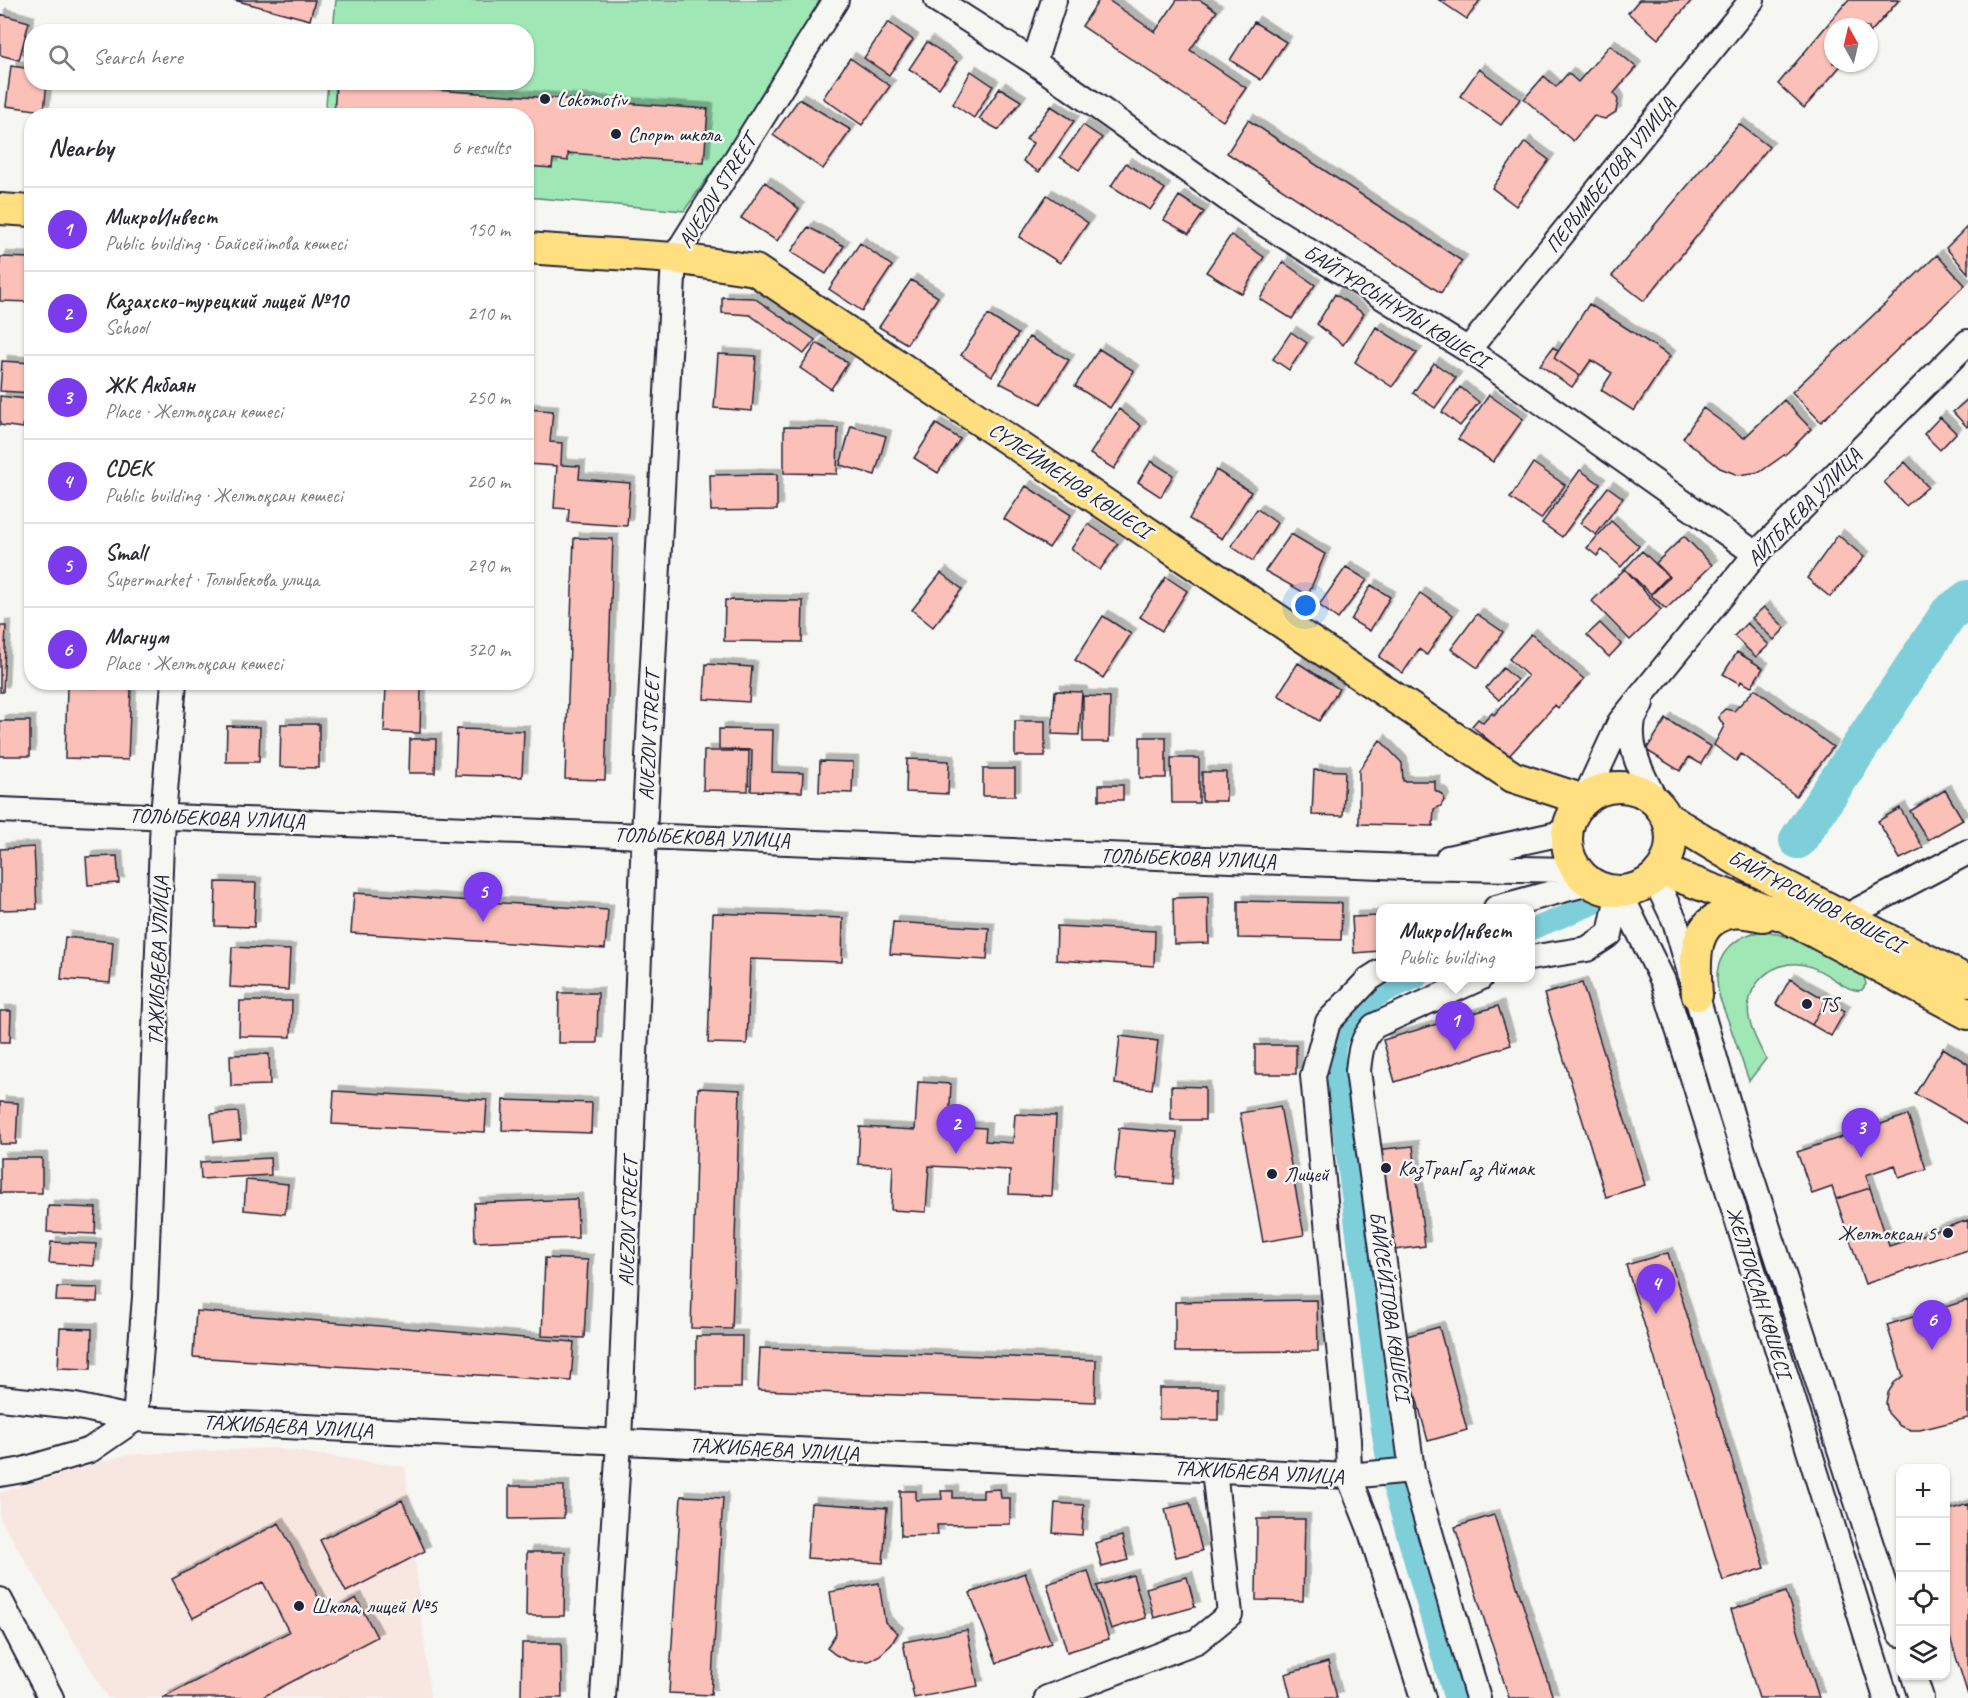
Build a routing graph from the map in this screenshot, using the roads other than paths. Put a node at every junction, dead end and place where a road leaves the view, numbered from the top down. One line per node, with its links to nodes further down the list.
1 (836, 0): 9 (street, AUEZOV STREET)
2 (937, 0): 5 (street)
3 (1054, 0): 5 (street)
4 (1752, 0): 11 (street, ПЕРЫМБЕТОВА УЛИЦА)
5 (1034, 62): 11 (street, БАЙТҰРСЫНҰЛЫ КӨШЕСІ)
6 (0, 209): 7 (main road)
7 (24, 210)
8 (534, 249): 9 (main road, СҮЛЕЙМЕНОВ КӨШЕСІ)
9 (674, 258): 15 (main road, СҮЛЕЙМЕНОВ КӨШЕСІ); 20 (street, AUEZOV STREET)
10 (1968, 342): 12 (street, АЙТБАЕВА УЛИЦА)
11 (1468, 350): 12 (street, БАЙТҰРСЫНҰЛЫ КӨШЕСІ)
12 (1756, 554): 13 (street, АЙТБАЕВА УЛИЦА)
13 (1651, 682): 15 (street); 17 (street)
14 (173, 690): 18 (street, ТАЖИБАЕВА УЛИЦА)
15 (1584, 800): 17 (main road); 19 (main road)
16 (0, 810): 18 (street, ТОЛЫБЕКОВА УЛИЦА)
17 (1662, 811): 23 (main road); 28 (main road, БАЙТҰРСЫНОВ КӨШЕСІ)
18 (163, 816): 20 (street, ТОЛЫБЕКОВА УЛИЦА); 37 (street, ТАЖИБАЕВА УЛИЦА)
19 (1567, 832): 22 (street); 24 (main road)
20 (644, 835): 22 (street, ТОЛЫБЕКОВА УЛИЦА); 38 (street, AUEZOV STREET)
21 (1968, 852): 28 (street)
22 (1405, 867): 24 (street)
23 (1658, 874): 25 (main road); 27 (main road, БАЙТҰРСЫНОВ КӨШЕСІ); 34 (street, ЖЕЛТОҚСАН КӨШЕСІ)
24 (1583, 876): 25 (main road); 26 (street)
25 (1619, 891): 30 (street); 51 (street, ЖЕЛТОҚСАН КӨШЕСІ)
26 (1509, 904)
27 (1786, 917): 29 (main road, БАЙТҰРСЫНОВ КӨШЕСІ); 34 (main road)
28 (1845, 917): 29 (street); 32 (main road, БАЙТҰРСЫНОВ КӨШЕСІ)
29 (1819, 935): 35 (main road, БАЙТҰРСЫНОВ КӨШЕСІ)
30 (1535, 957)
31 (1376, 975): 42 (street)
32 (1968, 981)
33 (1471, 982): 40 (street, БАЙСЕЙІТОВА КӨШЕСІ)
34 (1697, 995): 44 (street, ЖЕЛТОҚСАН КӨШЕСІ)
35 (1968, 1014)
36 (0, 1398): 37 (street, ТАЖИБАЕВА УЛИЦА)
37 (135, 1419): 38 (street, ТАЖИБАЕВА УЛИЦА); 41 (street)
38 (619, 1442): 39 (street, ТАЖИБАЕВА УЛИЦА); 47 (street, AUEZOV STREET)
39 (1214, 1470): 42 (street, ТАЖИБАЕВА УЛИЦА); 48 (street)
40 (1412, 1470): 42 (street, ТАЖИБАЕВА УЛИЦА); 50 (street, БАЙСЕЙІТОВА КӨШЕСІ)
41 (0, 1474)
42 (1349, 1476): 49 (street)
43 (0, 1600): 46 (street)
44 (1897, 1626)
45 (1915, 1680): 52 (street)
46 (51, 1698)
47 (603, 1698)
48 (1047, 1698)
49 (1423, 1698)
50 (1478, 1698)
51 (1886, 1698)
52 (1921, 1698)

